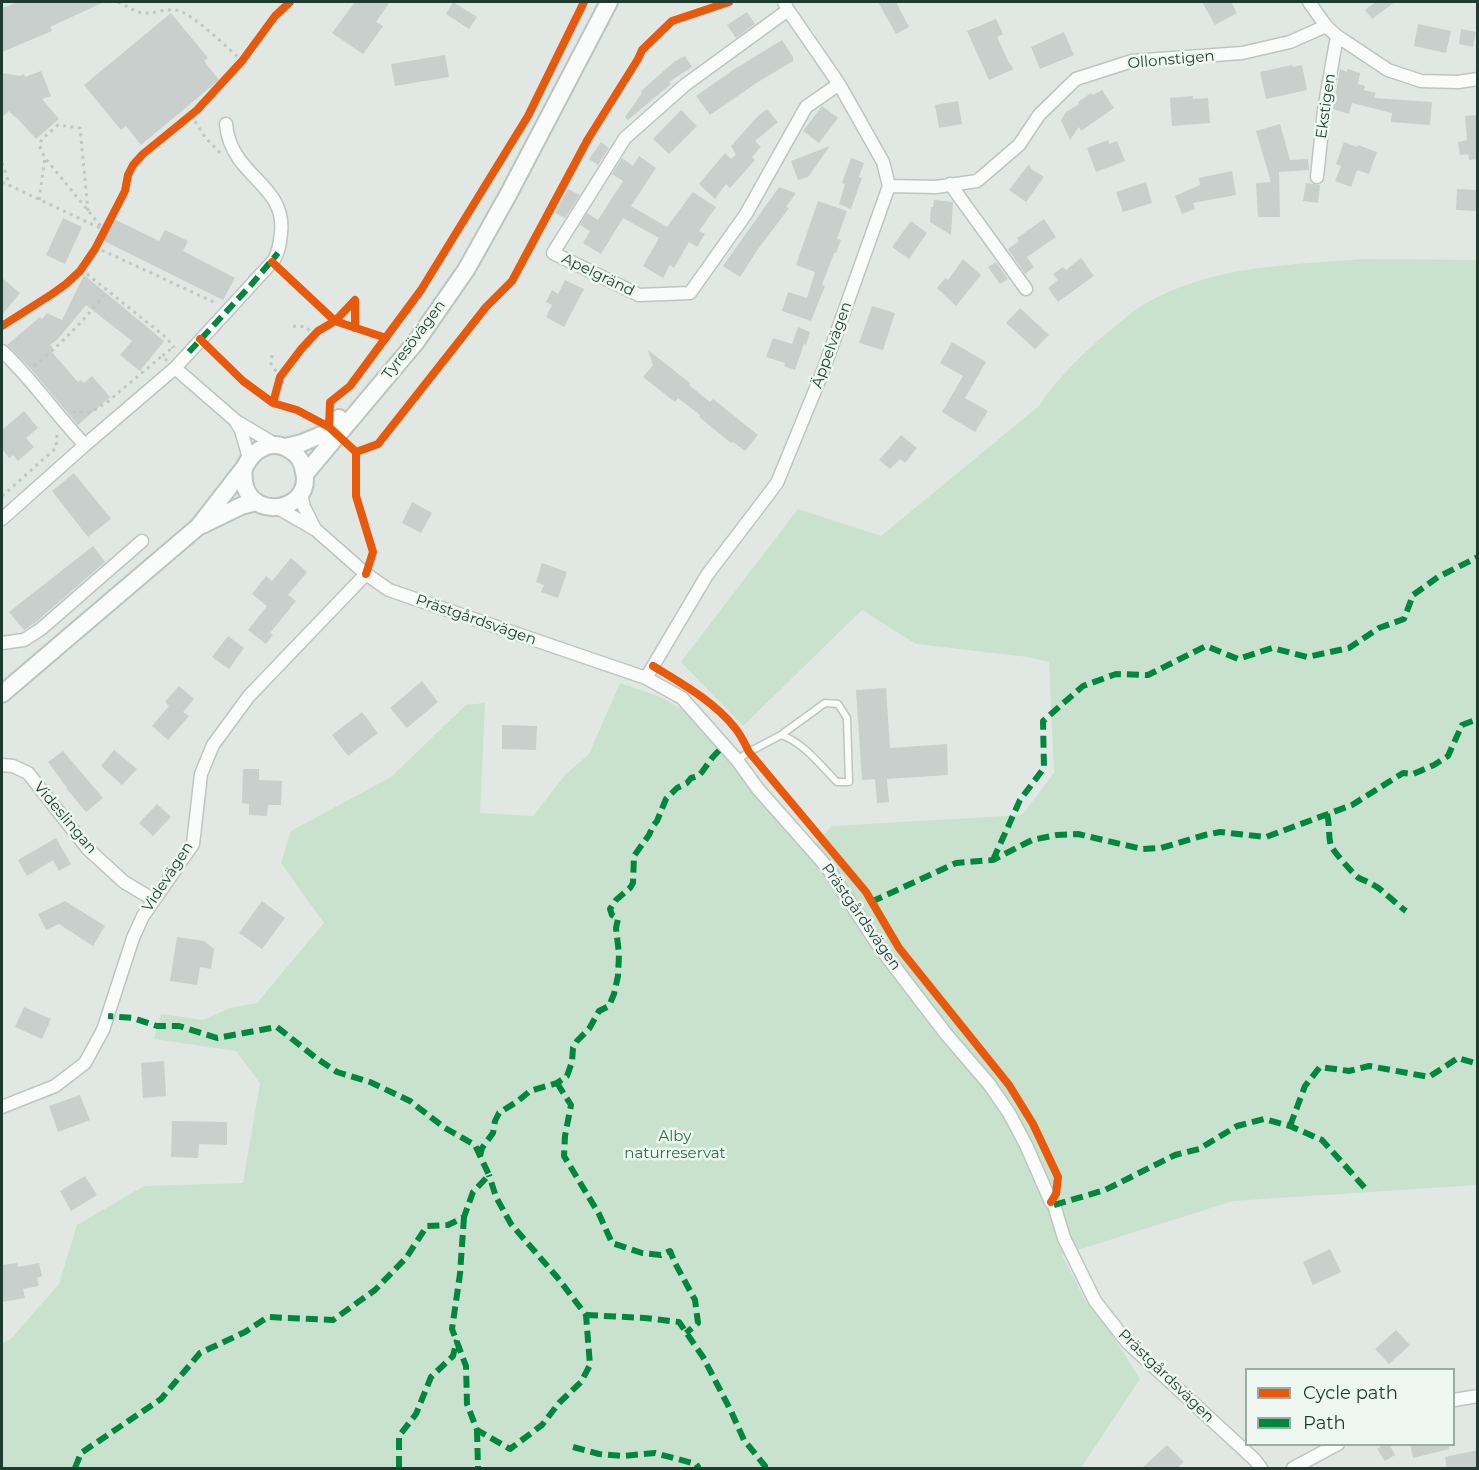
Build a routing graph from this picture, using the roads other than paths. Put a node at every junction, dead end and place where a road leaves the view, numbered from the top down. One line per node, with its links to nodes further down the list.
1 (609, 2): 12 (main road, Tyresövägen)
2 (1309, 2): 4 (street)
3 (786, 6): 7 (street); 7 (street, Apelgränd)
4 (1326, 26): 5 (street); 10 (street, Ollonstigen)
5 (1337, 36): 6 (street); 9 (street, Ekstigen)
6 (1478, 79)
7 (839, 84): 11 (street)
8 (226, 124): 15 (street)
9 (1317, 177)
10 (950, 184): 11 (street, Ollonstigen); 13 (street)
11 (889, 186): 30 (street, Äppelvägen)
12 (508, 195): 18 (main road, Tyresövägen); 20 (main road, Tyresövägen)
13 (1026, 289)
14 (2, 351): 17 (street)
15 (175, 368): 16 (street); 17 (street)
16 (236, 421): 18 (street); 19 (street)
17 (85, 445): 24 (street)
18 (281, 446): 19 (main road, Tyresövägen); 20 (main road)
19 (246, 463): 22 (main road); 25 (main road, Tyresövägen)
20 (305, 474): 21 (main road, Tyresövägen)
21 (301, 493): 23 (main road); 26 (street, Prästgårdsvägen)
22 (256, 502): 23 (main road); 25 (main road, Tyresövägen)
23 (278, 508): 26 (street, Prästgårdsvägen)
24 (2, 519)
25 (199, 526): 31 (main road, Tyresövägen)
26 (316, 530): 28 (street, Prästgårdsvägen)
27 (142, 541): 29 (street)
28 (366, 574): 30 (street, Prästgårdsvägen); 35 (street, Videvägen)
29 (2, 643)
30 (646, 678): 33 (street, Prästgårdsvägen)
31 (2, 694)
32 (781, 735): 32 (lane); 33 (lane)
33 (737, 760): 40 (street, Prästgårdsvägen)
34 (2, 765): 35 (street, Videslingan)
35 (154, 900): 36 (street, Videvägen)
36 (2, 1107)
37 (1478, 1396): 38 (street)
38 (1455, 1400)
39 (1334, 1446): 41 (street)
40 (1261, 1468)
41 (1293, 1468)

